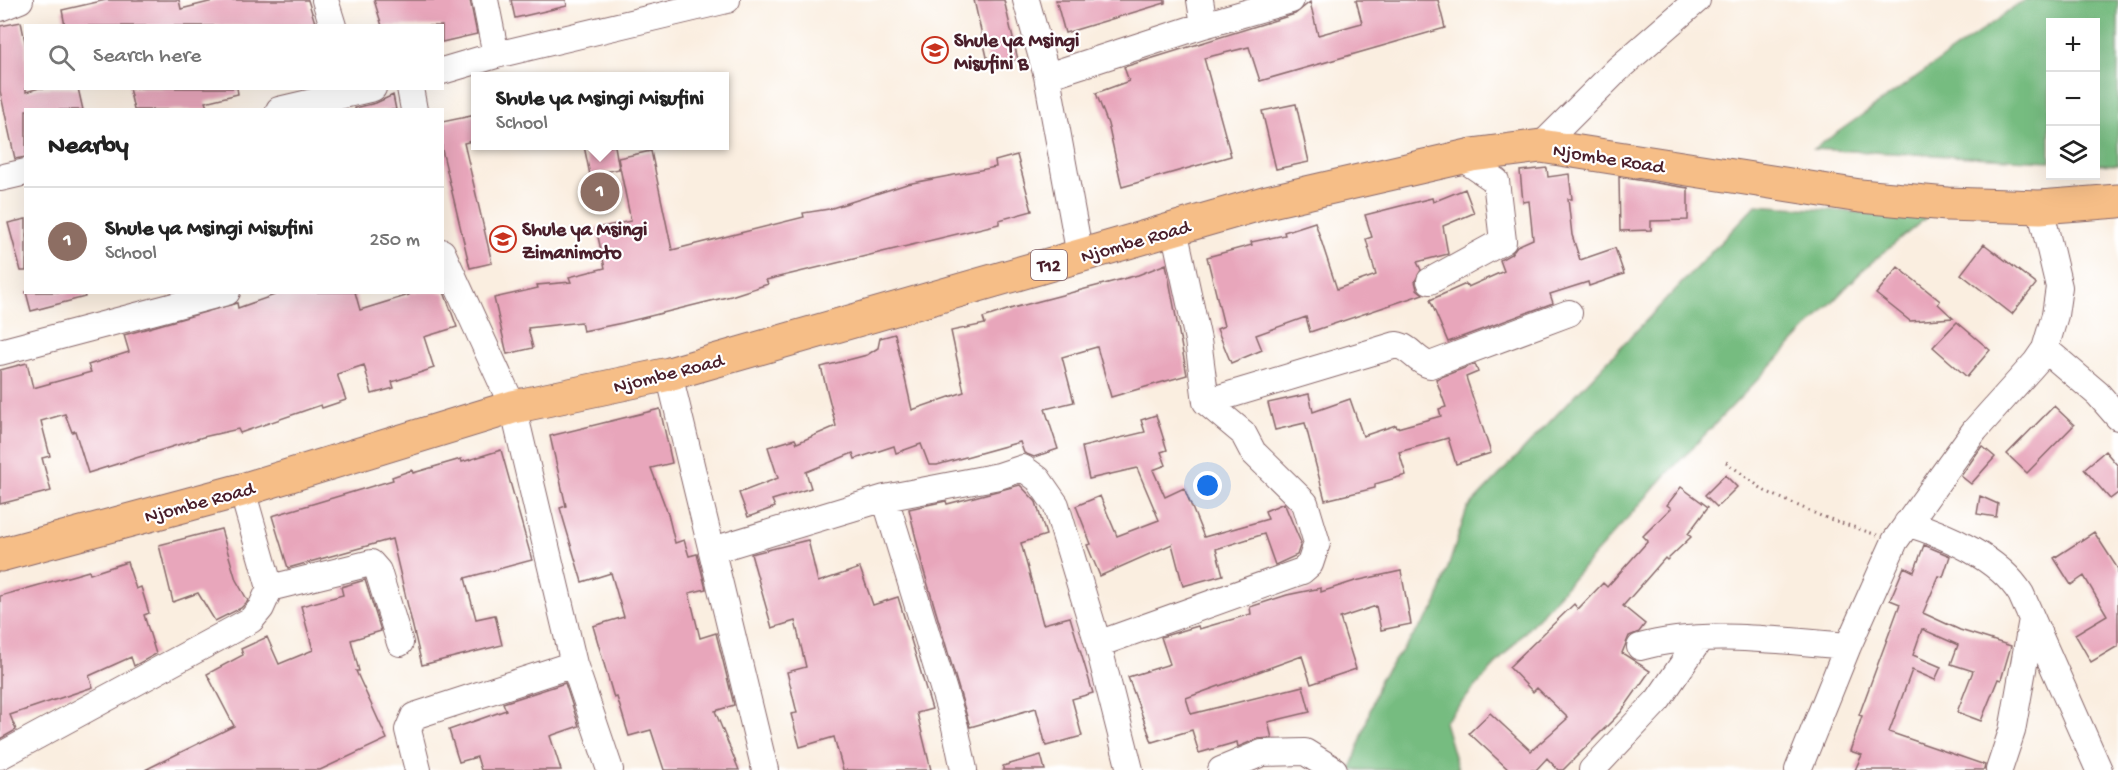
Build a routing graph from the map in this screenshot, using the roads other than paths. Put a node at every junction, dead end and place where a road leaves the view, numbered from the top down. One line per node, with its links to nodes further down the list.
1 (20, 0): 8 (street)
2 (325, 0): 10 (street)
3 (485, 0): 11 (street)
4 (727, 0): 11 (street)
5 (1026, 0): 13 (street)
6 (1291, 0): 9 (street)
7 (1690, 2): 19 (street)
8 (0, 8)
9 (1202, 12): 13 (street)
10 (332, 24)
11 (496, 55): 12 (street)
12 (444, 70)
13 (1047, 76): 27 (street)
14 (356, 90): 16 (street)
15 (410, 90): 18 (street)
16 (330, 93): 17 (street)
17 (285, 108)
18 (414, 108)
19 (1542, 146): 20 (highway, Njombe Road / T12); 24 (highway, Njombe Road / T12)
20 (1462, 158): 25 (highway, Njombe Road / T12); 28 (street)
21 (24, 172): 22 (street)
22 (0, 178)
23 (2118, 201): 24 (highway, Njombe Road / T12)
24 (2040, 207): 32 (street)
25 (1174, 229): 27 (highway, Njombe Road / T12); 34 (street)
26 (444, 256): 35 (street)
27 (1080, 256): 33 (highway, Njombe Road / T12)
28 (1430, 281)
29 (219, 294): 31 (street)
30 (1569, 313): 34 (street)
31 (1, 348)
32 (2045, 349): 36 (street); 39 (street)
33 (669, 374): 35 (highway, Njombe Road / T12); 40 (street)
34 (1206, 402): 46 (street)
35 (513, 407): 37 (highway, Njombe Road / T12); 49 (street)
36 (2118, 417)
37 (242, 490): 41 (highway, Njombe Road / T12); 42 (street)
38 (885, 498): 40 (street); 46 (street); 54 (street)
39 (1901, 532): 43 (street); 47 (street)
40 (713, 550): 53 (street)
41 (0, 555)
42 (270, 588): 45 (street); 50 (street)
43 (2032, 619): 60 (street); 61 (street)
44 (1700, 639): 47 (street); 48 (street); 58 (street)
45 (400, 643)
46 (1098, 644): 55 (street)
47 (1848, 646): 59 (street)
48 (1640, 647)
49 (574, 663): 51 (street); 52 (street)
50 (0, 756)
51 (418, 770)
52 (610, 770)
53 (765, 770)
54 (964, 770)
55 (1130, 770)
56 (1221, 770): 57 (street)
57 (1334, 770)
58 (1592, 770)
59 (1798, 770)
60 (1999, 770)
61 (2099, 770)

